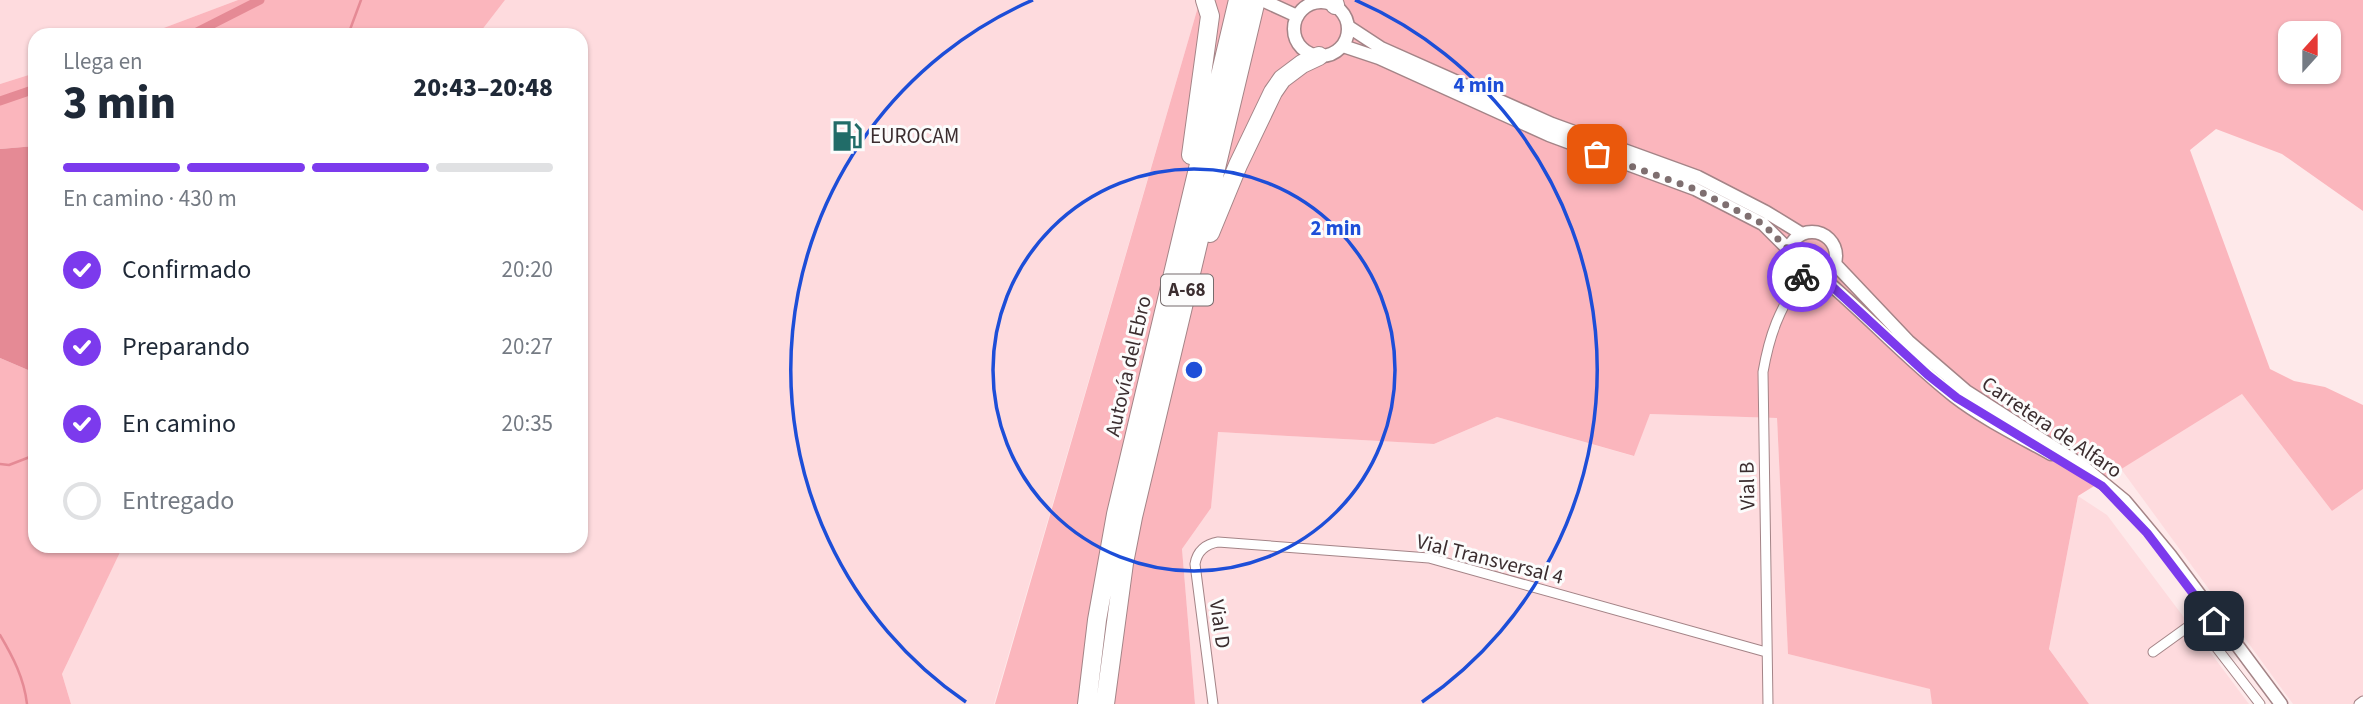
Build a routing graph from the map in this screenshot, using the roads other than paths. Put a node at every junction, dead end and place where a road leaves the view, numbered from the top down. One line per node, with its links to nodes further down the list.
1 (1205, 0): 15 (highway)
2 (1262, 0): 5 (main road)
3 (1334, 2): 5 (main road); 6 (main road)
4 (1246, 7): 14 (highway, Autovía del Ebro / A-68); 15 (highway, Autovía del Ebro / A-68)
5 (1297, 16): 8 (main road)
6 (1349, 27): 7 (main road); 9 (main road)
7 (1343, 46): 8 (main road); 10 (main road)
8 (1319, 56): 14 (highway)
9 (1802, 234): 10 (main road); 11 (main road)
10 (1789, 250): 12 (main road)
11 (1835, 264): 13 (main road); 25 (main road, Carretera de Alfaro)
12 (1800, 277): 13 (main road); 17 (street, Vial B)
13 (1823, 278): 25 (main road, Carretera de Alfaro)
14 (1181, 315): 21 (highway, Autovía del Ebro / A-68)
15 (1162, 319): 20 (highway, Autovía del Ebro / A-68)
16 (1202, 550): 17 (street, Vial Transversal 4); 22 (street, Vial D)
17 (1766, 652): 23 (street, Vial B)
18 (2153, 652): 24 (street)
19 (2363, 701): 26 (street)
20 (1087, 704)
21 (1105, 704)
22 (1213, 704)
23 (1768, 704)
24 (2260, 704)
25 (2279, 704)
26 (2359, 704)

